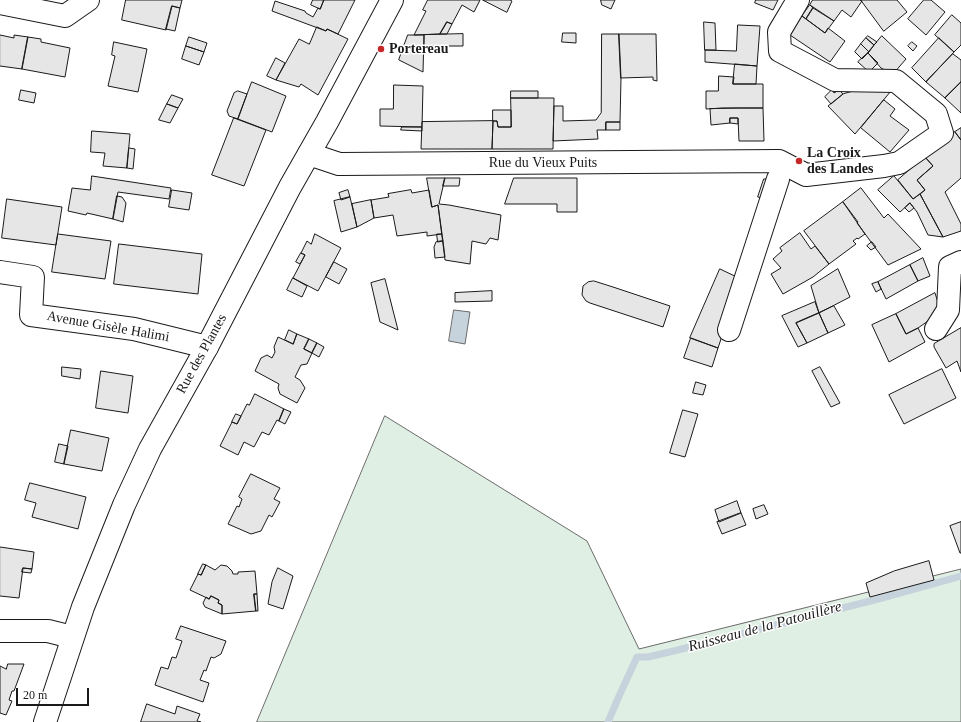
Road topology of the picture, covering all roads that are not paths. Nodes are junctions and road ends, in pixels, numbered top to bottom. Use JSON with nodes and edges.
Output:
{"nodes":[{"id":1,"x":88,"y":0,"type":"edge"},
{"id":2,"x":392,"y":0,"type":"edge"},
{"id":3,"x":798,"y":0,"type":"edge"},
{"id":4,"x":0,"y":4,"type":"edge"},
{"id":5,"x":309,"y":154,"type":"junction"},
{"id":6,"x":778,"y":170,"type":"junction"},
{"id":7,"x":961,"y":262,"type":"edge"},
{"id":8,"x":0,"y":272,"type":"edge"},
{"id":9,"x":936,"y":329,"type":"dead end"},
{"id":10,"x":729,"y":330,"type":"dead end"},
{"id":11,"x":207,"y":347,"type":"junction"},
{"id":12,"x":0,"y":631,"type":"edge"},
{"id":13,"x":72,"y":637,"type":"junction"},
{"id":14,"x":45,"y":722,"type":"edge"}],
"edges":[{"from":1,"to":4,"type":"street"},
{"from":2,"to":5,"type":"street","name":"Rue des Plantes"},
{"from":3,"to":6,"type":"street"},
{"from":5,"to":6,"type":"street","name":"Rue du Vieux Puits"},
{"from":5,"to":11,"type":"street","name":"Rue des Plantes"},
{"from":6,"to":10,"type":"street"},
{"from":7,"to":9,"type":"street"},
{"from":8,"to":11,"type":"street","name":"Avenue Gisèle Halimi"},
{"from":11,"to":13,"type":"street","name":"Rue des Plantes"},
{"from":12,"to":13,"type":"street"},
{"from":13,"to":14,"type":"street","name":"Rue des Plantes"}]}
